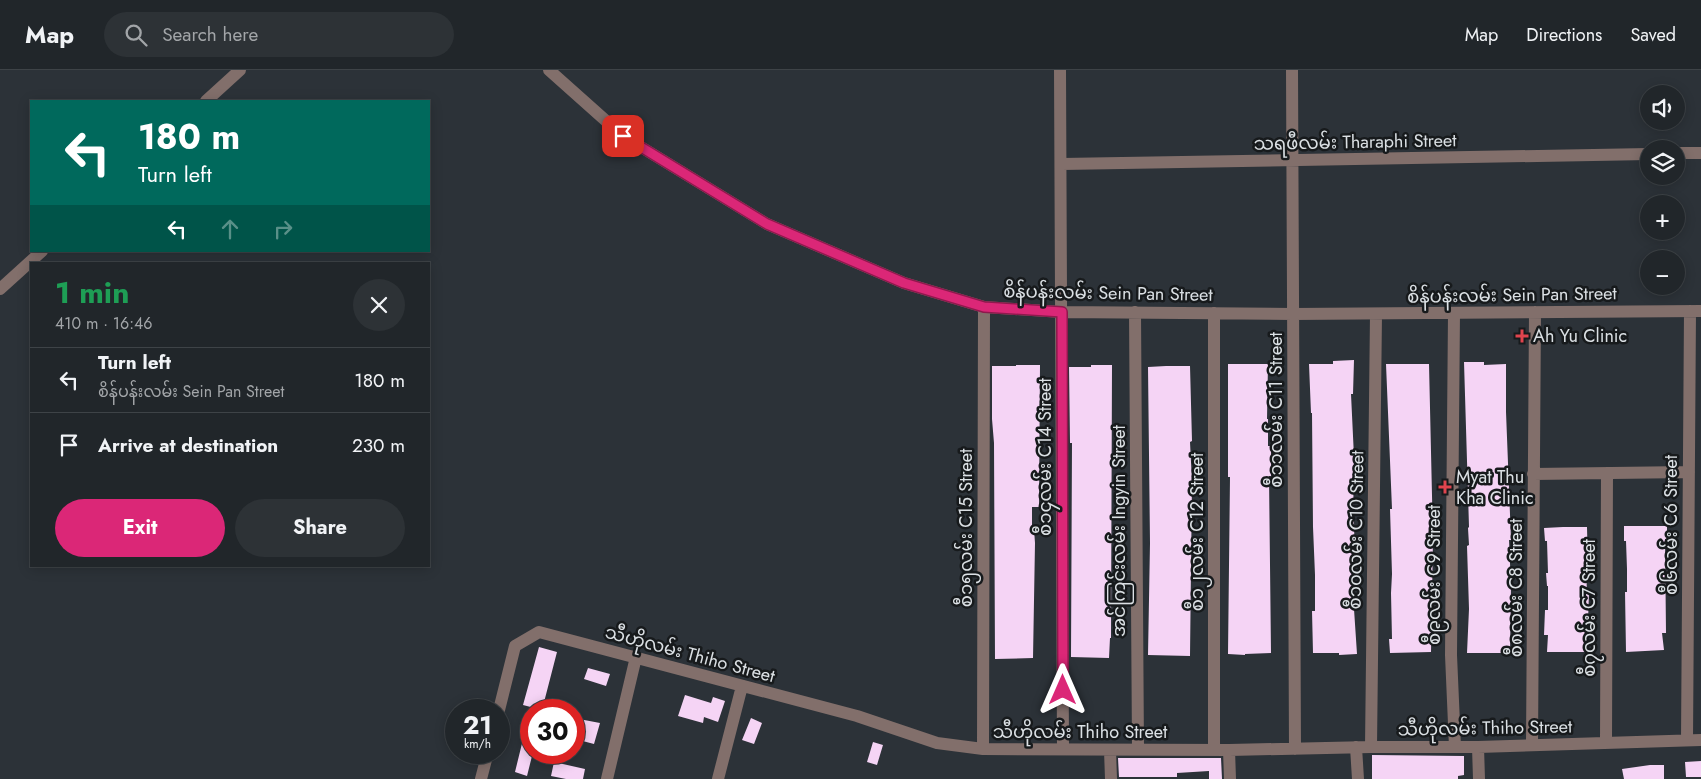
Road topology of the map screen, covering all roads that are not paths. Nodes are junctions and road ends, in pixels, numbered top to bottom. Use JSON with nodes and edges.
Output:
{"nodes":[{"id":1,"x":240,"y":70,"type":"edge"},
{"id":2,"x":549,"y":70,"type":"edge"},
{"id":3,"x":1060,"y":70,"type":"edge"},
{"id":4,"x":1292,"y":70,"type":"edge"},
{"id":5,"x":207,"y":100,"type":"edge"},
{"id":6,"x":1685,"y":153,"type":"edge"},
{"id":7,"x":1701,"y":153,"type":"edge"},
{"id":8,"x":1640,"y":154,"type":"edge"},
{"id":9,"x":1292,"y":160,"type":"junction"},
{"id":10,"x":1062,"y":164,"type":"junction"},
{"id":11,"x":41,"y":252,"type":"edge"},
{"id":12,"x":0,"y":289,"type":"edge"},
{"id":13,"x":984,"y":307,"type":"junction"},
{"id":14,"x":1695,"y":311,"type":"edge"},
{"id":15,"x":1062,"y":312,"type":"junction"},
{"id":16,"x":1136,"y":312,"type":"junction"},
{"id":17,"x":1535,"y":312,"type":"junction"},
{"id":18,"x":1454,"y":313,"type":"junction"},
{"id":19,"x":1214,"y":314,"type":"junction"},
{"id":20,"x":1293,"y":314,"type":"junction"},
{"id":21,"x":1376,"y":314,"type":"junction"},
{"id":22,"x":1689,"y":472,"type":"junction"},
{"id":23,"x":1607,"y":473,"type":"junction"},
{"id":24,"x":1533,"y":474,"type":"junction"},
{"id":25,"x":636,"y":657,"type":"junction"},
{"id":26,"x":742,"y":686,"type":"junction"},
{"id":27,"x":502,"y":699,"type":"edge"},
{"id":28,"x":1687,"y":740,"type":"junction"},
{"id":29,"x":1701,"y":740,"type":"edge"},
{"id":30,"x":1606,"y":743,"type":"junction"},
{"id":31,"x":1532,"y":744,"type":"junction"},
{"id":32,"x":1356,"y":747,"type":"junction"},
{"id":33,"x":1371,"y":747,"type":"junction"},
{"id":34,"x":1455,"y":747,"type":"junction"},
{"id":35,"x":1478,"y":747,"type":"junction"},
{"id":36,"x":983,"y":749,"type":"junction"},
{"id":37,"x":1063,"y":749,"type":"junction"},
{"id":38,"x":1138,"y":749,"type":"junction"},
{"id":39,"x":1295,"y":749,"type":"junction"},
{"id":40,"x":1110,"y":750,"type":"junction"},
{"id":41,"x":1214,"y":750,"type":"junction"},
{"id":42,"x":1230,"y":750,"type":"junction"},
{"id":43,"x":485,"y":764,"type":"edge"},
{"id":44,"x":481,"y":779,"type":"edge"},
{"id":45,"x":607,"y":779,"type":"edge"},
{"id":46,"x":718,"y":779,"type":"edge"},
{"id":47,"x":1111,"y":779,"type":"edge"},
{"id":48,"x":1230,"y":779,"type":"edge"},
{"id":49,"x":1358,"y":779,"type":"edge"},
{"id":50,"x":1479,"y":779,"type":"edge"}],
"edges":[{"from":1,"to":5,"type":"street"},
{"from":2,"to":13,"type":"street","name":"စိန်ပန်းလမ်း Sein Pan Street"},
{"from":3,"to":10,"type":"street","name":"စီ၁၄လမ်း C14 Street"},
{"from":4,"to":9,"type":"street","name":"စီ၁၁လမ်း C11 Street"},
{"from":6,"to":7,"type":"street"},
{"from":8,"to":9,"type":"street","name":"သရဖီလမ်း Tharaphi Street"},
{"from":9,"to":10,"type":"street","name":"သရဖီလမ်း Tharaphi Street"},
{"from":9,"to":20,"type":"street","name":"စီ၁၁လမ်း C11 Street"},
{"from":10,"to":15,"type":"street","name":"စီ၁၄လမ်း C14 Street"},
{"from":11,"to":12,"type":"street"},
{"from":13,"to":15,"type":"street","name":"စိန်ပန်းလမ်း Sein Pan Street"},
{"from":13,"to":36,"type":"street","name":"စီ၁၅လမ်း C15 Street"},
{"from":14,"to":17,"type":"street","name":"စိန်ပန်းလမ်း Sein Pan Street"},
{"from":14,"to":22,"type":"street","name":"စီ၆လမ်း C6 Street"},
{"from":15,"to":16,"type":"street","name":"စိန်ပန်းလမ်း Sein Pan Street"},
{"from":15,"to":37,"type":"street","name":"စီ၁၄လမ်း C14 Street"},
{"from":16,"to":19,"type":"street","name":"စိန်ပန်းလမ်း Sein Pan Street"},
{"from":16,"to":38,"type":"street","name":"အင်ကြင်းလမ်း Ingyin Street"},
{"from":17,"to":18,"type":"street","name":"စိန်ပန်းလမ်း Sein Pan Street"},
{"from":17,"to":24,"type":"street","name":"စီ၈လမ်း C8 Street"},
{"from":18,"to":21,"type":"street","name":"စိန်ပန်းလမ်း Sein Pan Street"},
{"from":18,"to":34,"type":"street","name":"စီ၉လမ်း C9 Street"},
{"from":19,"to":20,"type":"street","name":"စိန်ပန်းလမ်း Sein Pan Street"},
{"from":19,"to":41,"type":"street","name":"စီ၁၂လမ်း C12 Street"},
{"from":20,"to":21,"type":"street","name":"စိန်ပန်းလမ်း Sein Pan Street"},
{"from":20,"to":39,"type":"street","name":"စီ၁၁လမ်း C11 Street"},
{"from":21,"to":33,"type":"street","name":"စီ၁၀လမ်း C10 Street"},
{"from":22,"to":23,"type":"street"},
{"from":22,"to":28,"type":"street","name":"စီ၆လမ်း C6 Street"},
{"from":23,"to":24,"type":"street"},
{"from":23,"to":30,"type":"street","name":"စီ၇လမ်း C7 Street"},
{"from":24,"to":31,"type":"street","name":"စီ၈လမ်း C8 Street"},
{"from":25,"to":26,"type":"street","name":"သီဟိုလမ်း Thiho Street"},
{"from":25,"to":27,"type":"street","name":"သီဟိုလမ်း Thiho Street"},
{"from":25,"to":45,"type":"street"},
{"from":26,"to":36,"type":"street","name":"သီဟိုလမ်း Thiho Street"},
{"from":26,"to":46,"type":"street"},
{"from":28,"to":29,"type":"street","name":"သီဟိုလမ်း Thiho Street"},
{"from":28,"to":30,"type":"street","name":"သီဟိုလမ်း Thiho Street"},
{"from":30,"to":31,"type":"street","name":"သီဟိုလမ်း Thiho Street"},
{"from":31,"to":35,"type":"street","name":"သီဟိုလမ်း Thiho Street"},
{"from":32,"to":33,"type":"street","name":"သီဟိုလမ်း Thiho Street"},
{"from":32,"to":39,"type":"street","name":"သီဟိုလမ်း Thiho Street"},
{"from":32,"to":49,"type":"street"},
{"from":33,"to":34,"type":"street","name":"သီဟိုလမ်း Thiho Street"},
{"from":34,"to":35,"type":"street","name":"သီဟိုလမ်း Thiho Street"},
{"from":35,"to":50,"type":"street"},
{"from":36,"to":37,"type":"street","name":"သီဟိုလမ်း Thiho Street"},
{"from":37,"to":40,"type":"street","name":"သီဟိုလမ်း Thiho Street"},
{"from":38,"to":40,"type":"street","name":"သီဟိုလမ်း Thiho Street"},
{"from":38,"to":41,"type":"street","name":"သီဟိုလမ်း Thiho Street"},
{"from":39,"to":42,"type":"street","name":"သီဟိုလမ်း Thiho Street"},
{"from":40,"to":47,"type":"street"},
{"from":41,"to":42,"type":"street","name":"သီဟိုလမ်း Thiho Street"},
{"from":42,"to":48,"type":"street"},
{"from":43,"to":44,"type":"street"}]}
